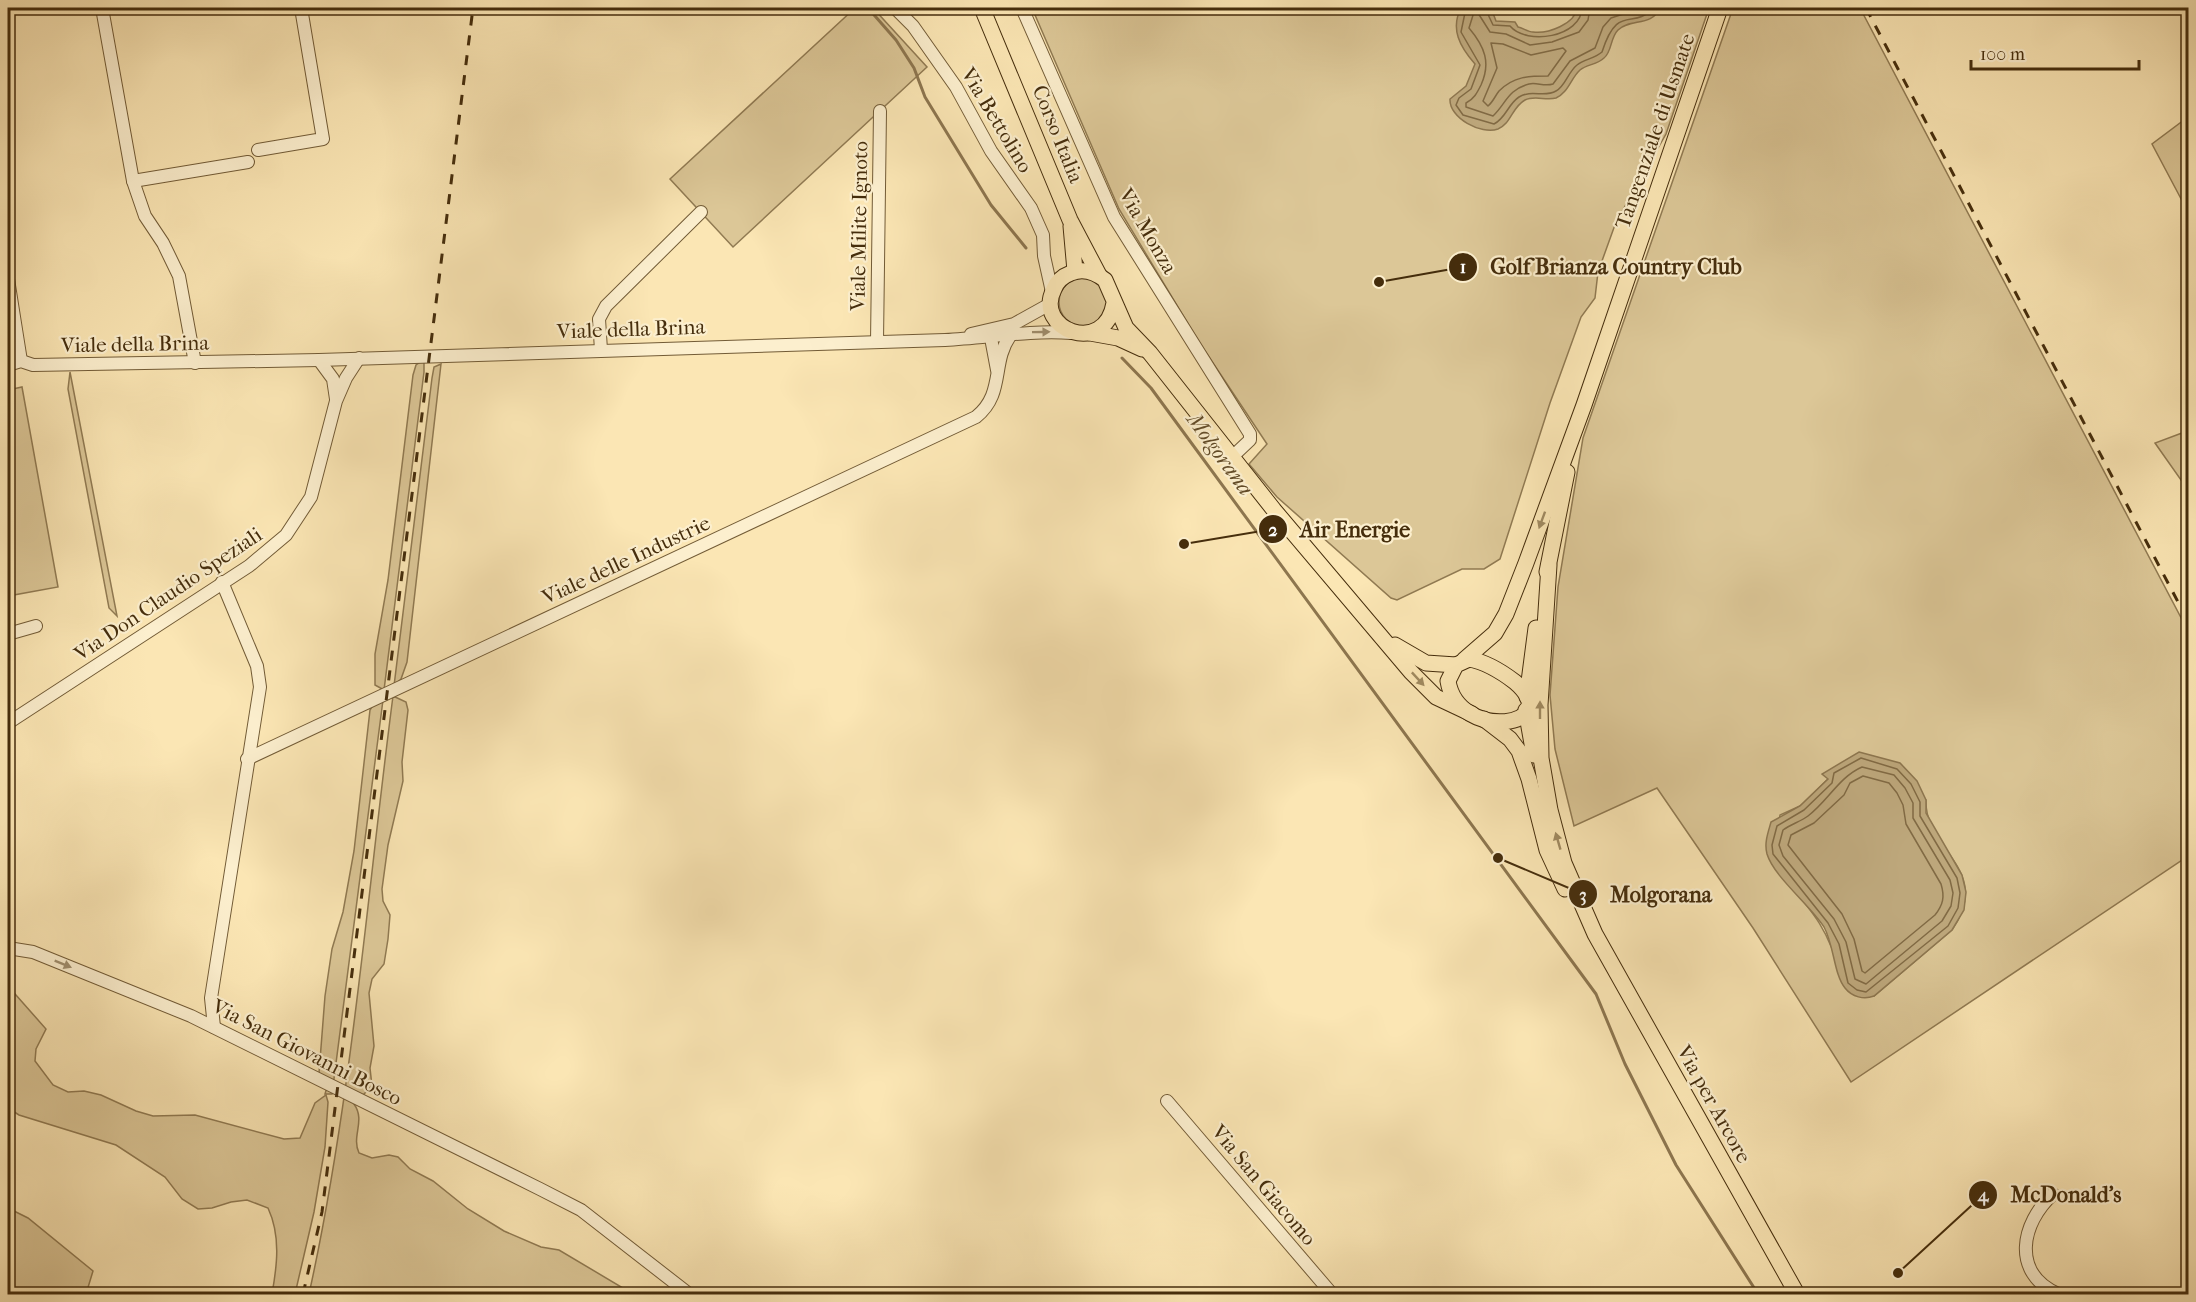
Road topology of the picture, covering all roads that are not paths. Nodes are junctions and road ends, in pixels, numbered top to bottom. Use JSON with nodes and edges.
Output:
{"nodes":[{"id":1,"x":102,"y":8,"type":"edge"},
{"id":2,"x":301,"y":8,"type":"edge"},
{"id":3,"x":895,"y":8,"type":"edge"},
{"id":4,"x":982,"y":8,"type":"edge"},
{"id":5,"x":1022,"y":8,"type":"edge"},
{"id":6,"x":1720,"y":8,"type":"edge"},
{"id":7,"x":880,"y":111,"type":"dead end"},
{"id":8,"x":258,"y":150,"type":"dead end"},
{"id":9,"x":248,"y":162,"type":"dead end"},
{"id":10,"x":133,"y":181,"type":"junction"},
{"id":11,"x":701,"y":212,"type":"dead end"},
{"id":12,"x":1071,"y":220,"type":"junction"},
{"id":13,"x":1045,"y":263,"type":"junction"},
{"id":14,"x":1071,"y":273,"type":"junction"},
{"id":15,"x":1099,"y":275,"type":"junction"},
{"id":16,"x":8,"y":279,"type":"edge"},
{"id":17,"x":1051,"y":298,"type":"junction"},
{"id":18,"x":1114,"y":303,"type":"junction"},
{"id":19,"x":1012,"y":330,"type":"junction"},
{"id":20,"x":1072,"y":333,"type":"junction"},
{"id":21,"x":1090,"y":333,"type":"junction"},
{"id":22,"x":991,"y":338,"type":"junction"},
{"id":23,"x":945,"y":340,"type":"junction"},
{"id":24,"x":877,"y":342,"type":"junction"},
{"id":25,"x":602,"y":350,"type":"junction"},
{"id":26,"x":1150,"y":353,"type":"junction"},
{"id":27,"x":359,"y":358,"type":"junction"},
{"id":28,"x":319,"y":360,"type":"junction"},
{"id":29,"x":21,"y":362,"type":"junction"},
{"id":30,"x":195,"y":363,"type":"junction"},
{"id":31,"x":8,"y":365,"type":"edge"},
{"id":32,"x":998,"y":374,"type":"junction"},
{"id":33,"x":336,"y":401,"type":"junction"},
{"id":34,"x":1584,"y":405,"type":"junction"},
{"id":35,"x":1232,"y":458,"type":"junction"},
{"id":36,"x":1549,"y":565,"type":"junction"},
{"id":37,"x":222,"y":582,"type":"junction"},
{"id":38,"x":36,"y":626,"type":"dead end"},
{"id":39,"x":8,"y":634,"type":"edge"},
{"id":40,"x":1380,"y":635,"type":"junction"},
{"id":41,"x":1460,"y":662,"type":"junction"},
{"id":42,"x":1527,"y":704,"type":"junction"},
{"id":43,"x":1478,"y":717,"type":"junction"},
{"id":44,"x":8,"y":723,"type":"edge"},
{"id":45,"x":247,"y":759,"type":"junction"},
{"id":46,"x":1550,"y":810,"type":"junction"},
{"id":47,"x":1595,"y":934,"type":"junction"},
{"id":48,"x":8,"y":948,"type":"edge"},
{"id":49,"x":212,"y":998,"type":"junction"},
{"id":50,"x":191,"y":1016,"type":"junction"},
{"id":51,"x":214,"y":1027,"type":"junction"},
{"id":52,"x":1167,"y":1101,"type":"dead end"},
{"id":53,"x":2053,"y":1194,"type":"dead end"},
{"id":54,"x":689,"y":1294,"type":"edge"},
{"id":55,"x":1332,"y":1294,"type":"edge"},
{"id":56,"x":1797,"y":1294,"type":"edge"},
{"id":57,"x":2058,"y":1294,"type":"edge"}],
"edges":[{"from":1,"to":10,"type":"street"},
{"from":2,"to":8,"type":"street"},
{"from":3,"to":13,"type":"street","name":"Via Bettolino"},
{"from":4,"to":12,"type":"main road","name":"Corso Italia"},
{"from":5,"to":35,"type":"street","name":"Via Monza"},
{"from":6,"to":34,"type":"main road","name":"Tangenziale di Usmate"},
{"from":7,"to":24,"type":"street","name":"Viale Milite Ignoto"},
{"from":9,"to":10,"type":"street"},
{"from":10,"to":30,"type":"street"},
{"from":11,"to":25,"type":"street"},
{"from":12,"to":14,"type":"main road"},
{"from":12,"to":15,"type":"main road","name":"Corso Italia"},
{"from":13,"to":14,"type":"street"},
{"from":13,"to":17,"type":"street","name":"Via Bettolino"},
{"from":14,"to":15,"type":"main road"},
{"from":14,"to":17,"type":"main road"},
{"from":15,"to":18,"type":"main road"},
{"from":16,"to":29,"type":"street"},
{"from":17,"to":19,"type":"street","name":"Viale della Brina"},
{"from":17,"to":20,"type":"main road"},
{"from":18,"to":21,"type":"main road"},
{"from":18,"to":26,"type":"main road"},
{"from":19,"to":20,"type":"street","name":"Viale della Brina","one_way":true},
{"from":19,"to":22,"type":"street","name":"Viale della Brina"},
{"from":19,"to":23,"type":"street","name":"Viale della Brina"},
{"from":19,"to":32,"type":"street","name":"Viale delle Industrie"},
{"from":20,"to":21,"type":"main road"},
{"from":21,"to":26,"type":"main road"},
{"from":22,"to":23,"type":"street","name":"Viale della Brina"},
{"from":22,"to":32,"type":"street","name":"Viale delle Industrie"},
{"from":23,"to":24,"type":"street","name":"Viale della Brina"},
{"from":24,"to":25,"type":"street","name":"Viale della Brina"},
{"from":25,"to":27,"type":"street","name":"Viale della Brina"},
{"from":26,"to":35,"type":"main road"},
{"from":27,"to":28,"type":"street","name":"Viale della Brina"},
{"from":27,"to":33,"type":"street","name":"Via Don Claudio Speziali"},
{"from":28,"to":30,"type":"street","name":"Viale della Brina"},
{"from":28,"to":33,"type":"street","name":"Via Don Claudio Speziali"},
{"from":29,"to":30,"type":"street","name":"Viale della Brina"},
{"from":29,"to":31,"type":"street","name":"Viale della Brina"},
{"from":32,"to":45,"type":"street","name":"Viale delle Industrie"},
{"from":33,"to":37,"type":"street","name":"Via Don Claudio Speziali"},
{"from":34,"to":36,"type":"main road"},
{"from":34,"to":41,"type":"main road","one_way":true},
{"from":35,"to":40,"type":"main road"},
{"from":36,"to":42,"type":"main road"},
{"from":46,"to":36,"type":"main road","one_way":true},
{"from":37,"to":44,"type":"street","name":"Via Don Claudio Speziali"},
{"from":37,"to":45,"type":"street"},
{"from":38,"to":39,"type":"street"},
{"from":40,"to":41,"type":"main road"},
{"from":40,"to":43,"type":"main road","one_way":true},
{"from":41,"to":42,"type":"main road"},
{"from":41,"to":43,"type":"main road"},
{"from":42,"to":43,"type":"main road"},
{"from":42,"to":46,"type":"main road"},
{"from":43,"to":47,"type":"main road"},
{"from":45,"to":49,"type":"street"},
{"from":47,"to":46,"type":"main road","one_way":true},
{"from":47,"to":56,"type":"main road","name":"Via per Arcore"},
{"from":48,"to":50,"type":"street","name":"Via San Giovanni Bosco","one_way":true},
{"from":49,"to":50,"type":"street"},
{"from":49,"to":51,"type":"street"},
{"from":50,"to":51,"type":"street","name":"Via San Giovanni Bosco"},
{"from":51,"to":54,"type":"street","name":"Via San Giovanni Bosco"},
{"from":52,"to":55,"type":"street","name":"Via San Giacomo"},
{"from":53,"to":57,"type":"street"}]}
